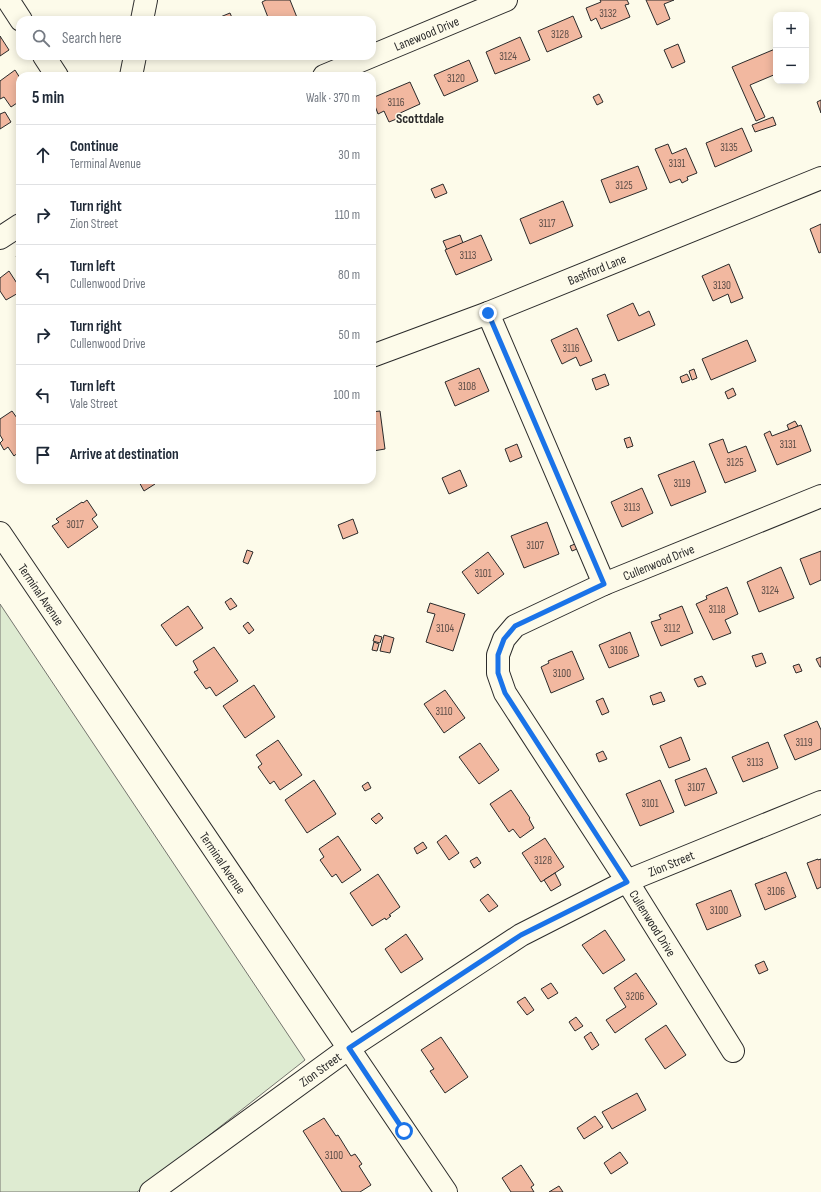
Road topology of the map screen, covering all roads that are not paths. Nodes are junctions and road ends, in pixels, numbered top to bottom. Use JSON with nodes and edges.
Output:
{"nodes":[{"id":1,"x":8,"y":0,"type":"edge"},
{"id":2,"x":146,"y":0,"type":"edge"},
{"id":3,"x":506,"y":0,"type":"edge"},
{"id":4,"x":18,"y":16,"type":"edge"},
{"id":5,"x":143,"y":16,"type":"edge"},
{"id":6,"x":376,"y":54,"type":"edge"},
{"id":7,"x":47,"y":60,"type":"edge"},
{"id":8,"x":134,"y":60,"type":"edge"},
{"id":9,"x":362,"y":60,"type":"edge"},
{"id":10,"x":54,"y":72,"type":"edge"},
{"id":11,"x":132,"y":72,"type":"edge"},
{"id":12,"x":334,"y":72,"type":"edge"},
{"id":13,"x":821,"y":178,"type":"edge"},
{"id":14,"x":16,"y":228,"type":"edge"},
{"id":15,"x":0,"y":238,"type":"edge"},
{"id":16,"x":488,"y":313,"type":"junction"},
{"id":17,"x":376,"y":355,"type":"edge"},
{"id":18,"x":821,"y":496,"type":"edge"},
{"id":19,"x":0,"y":533,"type":"edge"},
{"id":20,"x":604,"y":584,"type":"junction"},
{"id":21,"x":821,"y":802,"type":"edge"},
{"id":22,"x":627,"y":882,"type":"junction"},
{"id":23,"x":349,"y":1048,"type":"junction"},
{"id":24,"x":733,"y":1051,"type":"dead end"},
{"id":25,"x":151,"y":1192,"type":"edge"},
{"id":26,"x":446,"y":1192,"type":"edge"}],
"edges":[{"from":1,"to":4,"type":"street"},
{"from":2,"to":5,"type":"street"},
{"from":3,"to":6,"type":"street","name":"Lanewood Drive"},
{"from":7,"to":10,"type":"street"},
{"from":8,"to":11,"type":"street"},
{"from":9,"to":12,"type":"street","name":"Lanewood Drive"},
{"from":13,"to":16,"type":"street","name":"Bashford Lane"},
{"from":14,"to":15,"type":"street"},
{"from":16,"to":17,"type":"street","name":"Bashford Lane"},
{"from":16,"to":20,"type":"street"},
{"from":18,"to":20,"type":"street","name":"Cullenwood Drive"},
{"from":19,"to":23,"type":"street","name":"Terminal Avenue"},
{"from":20,"to":22,"type":"street","name":"Cullenwood Drive"},
{"from":21,"to":22,"type":"street","name":"Zion Street"},
{"from":22,"to":23,"type":"street","name":"Zion Street"},
{"from":22,"to":24,"type":"street","name":"Cullenwood Drive"},
{"from":23,"to":25,"type":"street","name":"Zion Street"},
{"from":23,"to":26,"type":"street","name":"Terminal Avenue"}]}
